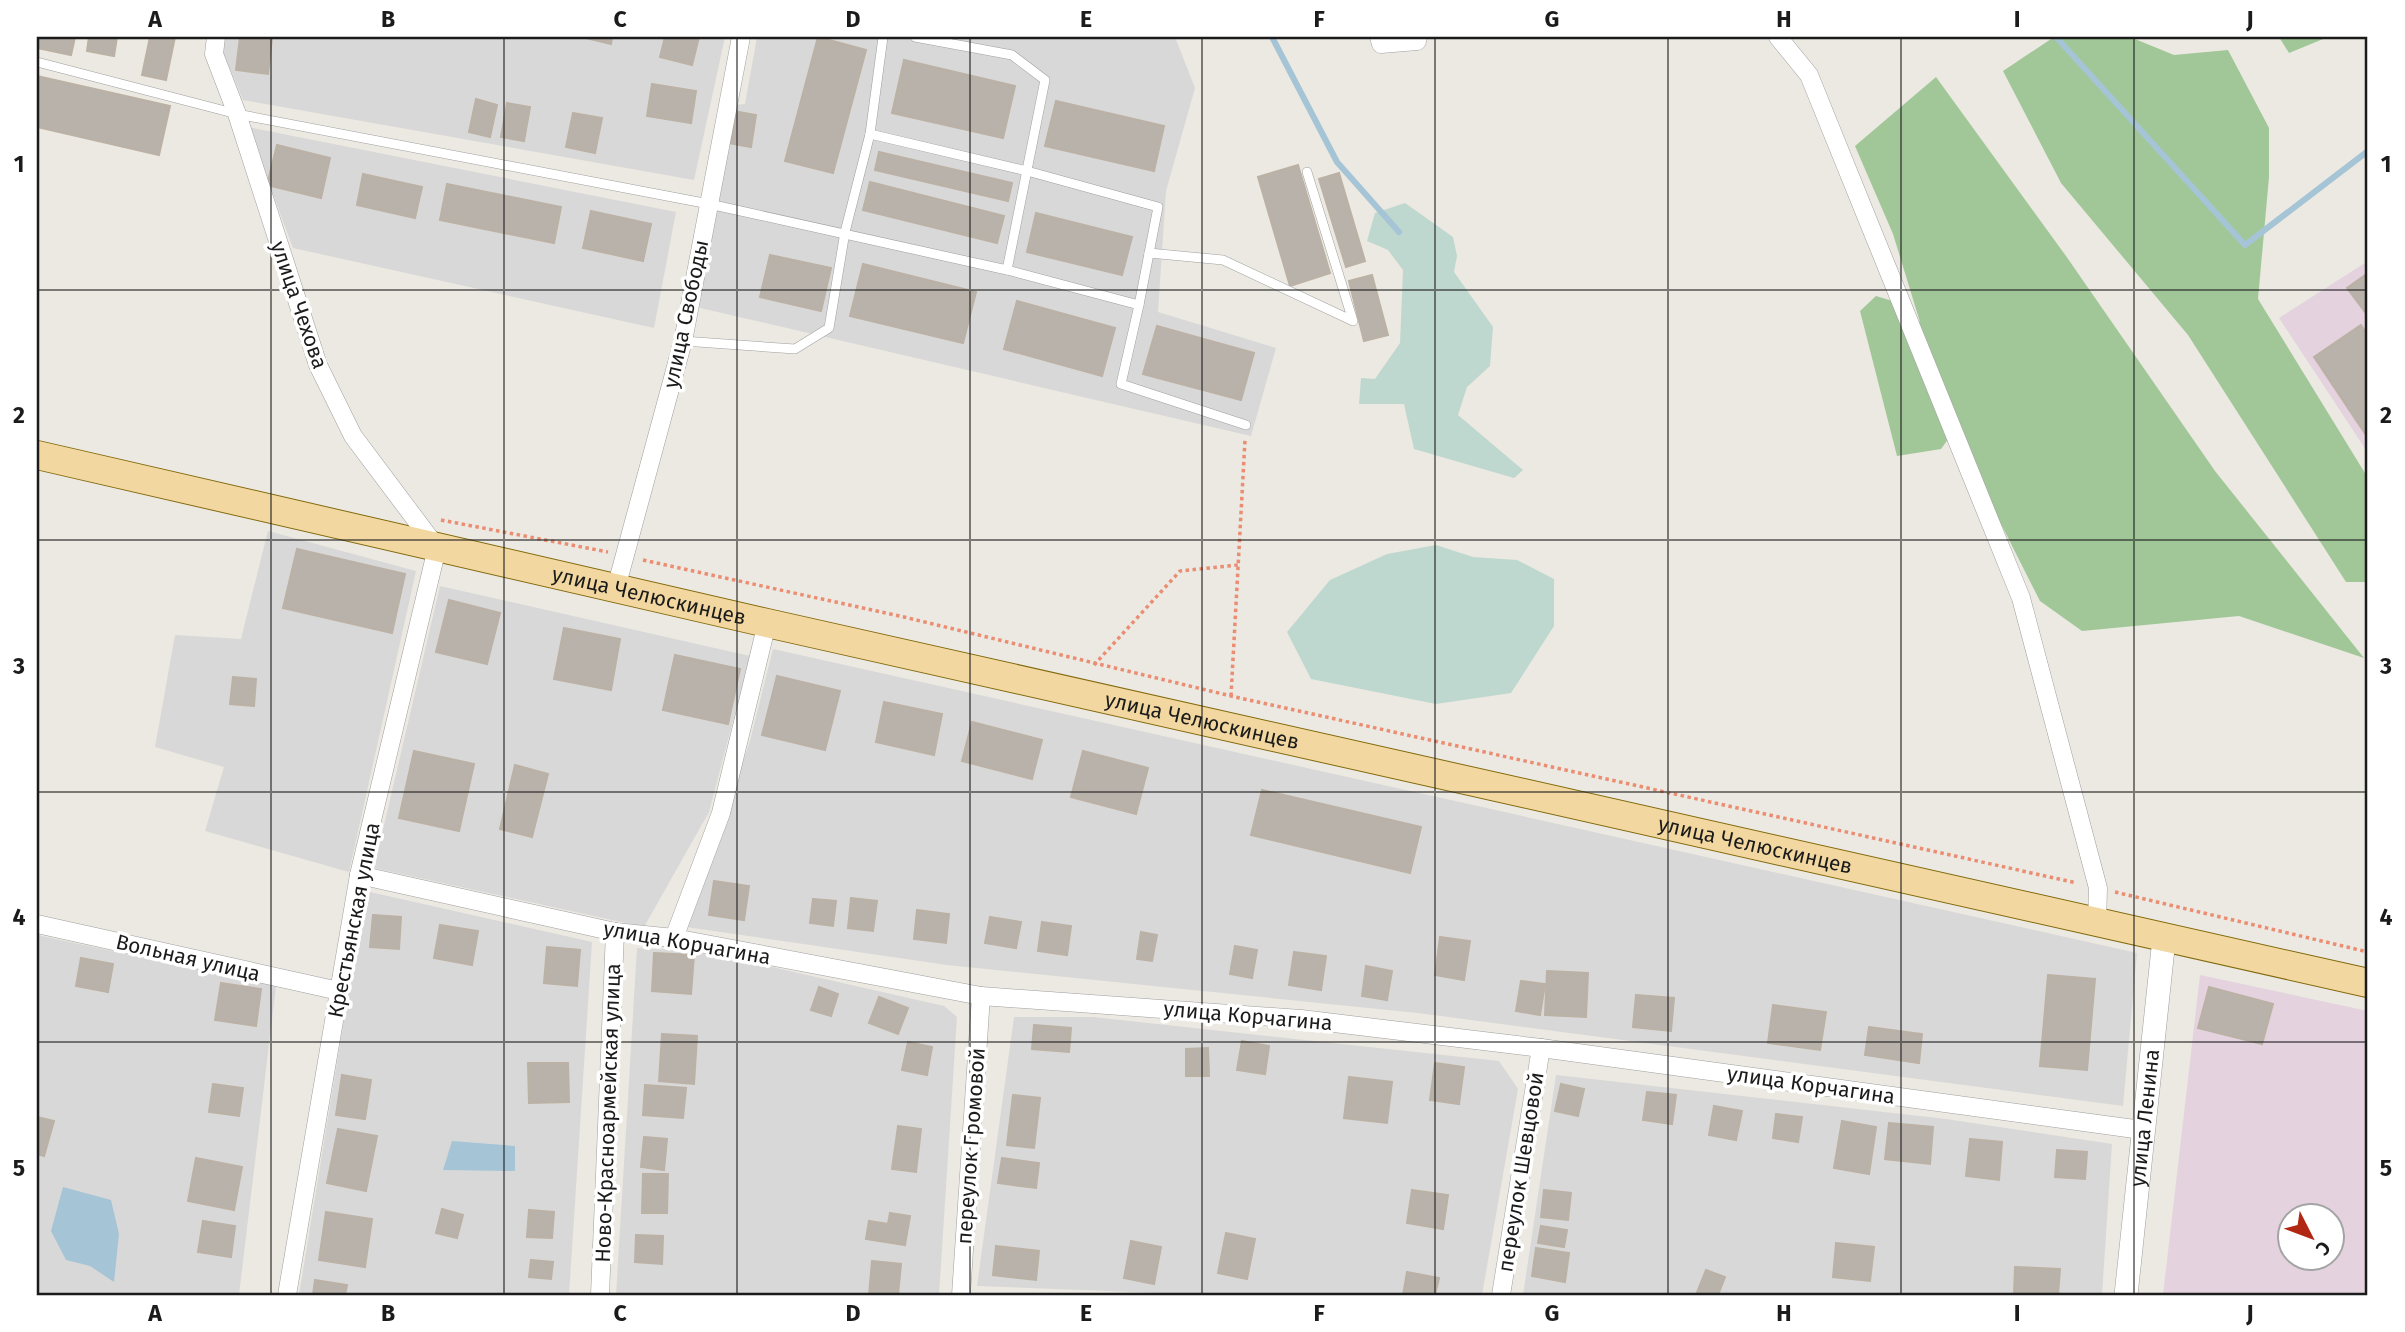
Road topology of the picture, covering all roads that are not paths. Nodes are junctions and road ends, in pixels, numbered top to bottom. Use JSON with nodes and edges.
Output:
{"nodes":[{"id":1,"x":216,"y":37,"type":"edge"},
{"id":2,"x":741,"y":37,"type":"edge"},
{"id":3,"x":883,"y":37,"type":"edge"},
{"id":4,"x":915,"y":37,"type":"edge"},
{"id":5,"x":1379,"y":37,"type":"edge"},
{"id":6,"x":1418,"y":37,"type":"edge"},
{"id":7,"x":1778,"y":37,"type":"edge"},
{"id":8,"x":37,"y":62,"type":"edge"},
{"id":9,"x":237,"y":114,"type":"junction"},
{"id":10,"x":870,"y":134,"type":"junction"},
{"id":11,"x":1027,"y":171,"type":"junction"},
{"id":12,"x":1307,"y":172,"type":"dead end"},
{"id":13,"x":709,"y":204,"type":"junction"},
{"id":14,"x":845,"y":232,"type":"junction"},
{"id":15,"x":1149,"y":253,"type":"junction"},
{"id":16,"x":1007,"y":270,"type":"junction"},
{"id":17,"x":1139,"y":305,"type":"junction"},
{"id":18,"x":683,"y":341,"type":"junction"},
{"id":19,"x":1246,"y":425,"type":"road end"},
{"id":20,"x":37,"y":455,"type":"edge"},
{"id":21,"x":437,"y":548,"type":"junction"},
{"id":22,"x":616,"y":587,"type":"junction"},
{"id":23,"x":767,"y":623,"type":"junction"},
{"id":24,"x":359,"y":875,"type":"junction"},
{"id":25,"x":37,"y":924,"type":"edge"},
{"id":26,"x":2097,"y":925,"type":"junction"},
{"id":27,"x":615,"y":932,"type":"junction"},
{"id":28,"x":674,"y":938,"type":"junction"},
{"id":29,"x":2164,"y":939,"type":"junction"},
{"id":30,"x":2368,"y":983,"type":"edge"},
{"id":31,"x":339,"y":992,"type":"junction"},
{"id":32,"x":981,"y":996,"type":"junction"},
{"id":33,"x":1541,"y":1048,"type":"junction"},
{"id":34,"x":2142,"y":1130,"type":"junction"},
{"id":35,"x":287,"y":1295,"type":"edge"},
{"id":36,"x":600,"y":1295,"type":"edge"},
{"id":37,"x":965,"y":1295,"type":"edge"},
{"id":38,"x":1502,"y":1295,"type":"edge"},
{"id":39,"x":2126,"y":1295,"type":"edge"}],
"edges":[{"from":1,"to":9,"type":"street","name":"улица Чехова"},
{"from":2,"to":13,"type":"street","name":"улица Свободы"},
{"from":3,"to":10,"type":"lane"},
{"from":4,"to":11,"type":"lane"},
{"from":5,"to":6,"type":"street"},
{"from":7,"to":26,"type":"street"},
{"from":8,"to":9,"type":"lane"},
{"from":9,"to":13,"type":"lane"},
{"from":9,"to":21,"type":"street","name":"улица Чехова"},
{"from":10,"to":11,"type":"lane"},
{"from":10,"to":14,"type":"lane"},
{"from":11,"to":15,"type":"lane"},
{"from":11,"to":16,"type":"lane"},
{"from":12,"to":15,"type":"lane"},
{"from":13,"to":14,"type":"lane"},
{"from":13,"to":18,"type":"street","name":"улица Свободы"},
{"from":14,"to":16,"type":"lane"},
{"from":14,"to":18,"type":"lane"},
{"from":15,"to":17,"type":"lane"},
{"from":16,"to":17,"type":"lane"},
{"from":17,"to":19,"type":"lane"},
{"from":18,"to":22,"type":"street","name":"улица Свободы"},
{"from":20,"to":21,"type":"main road","name":"улица Челюскинцев"},
{"from":21,"to":22,"type":"main road","name":"улица Челюскинцев"},
{"from":21,"to":24,"type":"street","name":"Крестьянская улица"},
{"from":22,"to":23,"type":"main road","name":"улица Челюскинцев"},
{"from":23,"to":26,"type":"main road","name":"улица Челюскинцев"},
{"from":23,"to":28,"type":"street"},
{"from":24,"to":27,"type":"street","name":"улица Корчагина"},
{"from":24,"to":31,"type":"street","name":"Крестьянская улица"},
{"from":25,"to":31,"type":"street","name":"Вольная улица"},
{"from":26,"to":29,"type":"main road","name":"улица Челюскинцев"},
{"from":27,"to":28,"type":"street","name":"улица Корчагина"},
{"from":27,"to":36,"type":"street","name":"Ново-Красноармейская улица"},
{"from":28,"to":32,"type":"street","name":"улица Корчагина"},
{"from":29,"to":30,"type":"main road","name":"улица Челюскинцев"},
{"from":29,"to":34,"type":"street","name":"улица Ленина"},
{"from":31,"to":35,"type":"street","name":"Крестьянская улица"},
{"from":32,"to":33,"type":"street","name":"улица Корчагина"},
{"from":32,"to":37,"type":"street","name":"переулок Громовой"},
{"from":33,"to":34,"type":"street","name":"улица Корчагина"},
{"from":33,"to":38,"type":"street","name":"переулок Шевцовой"},
{"from":34,"to":39,"type":"street","name":"улица Ленина"}]}
